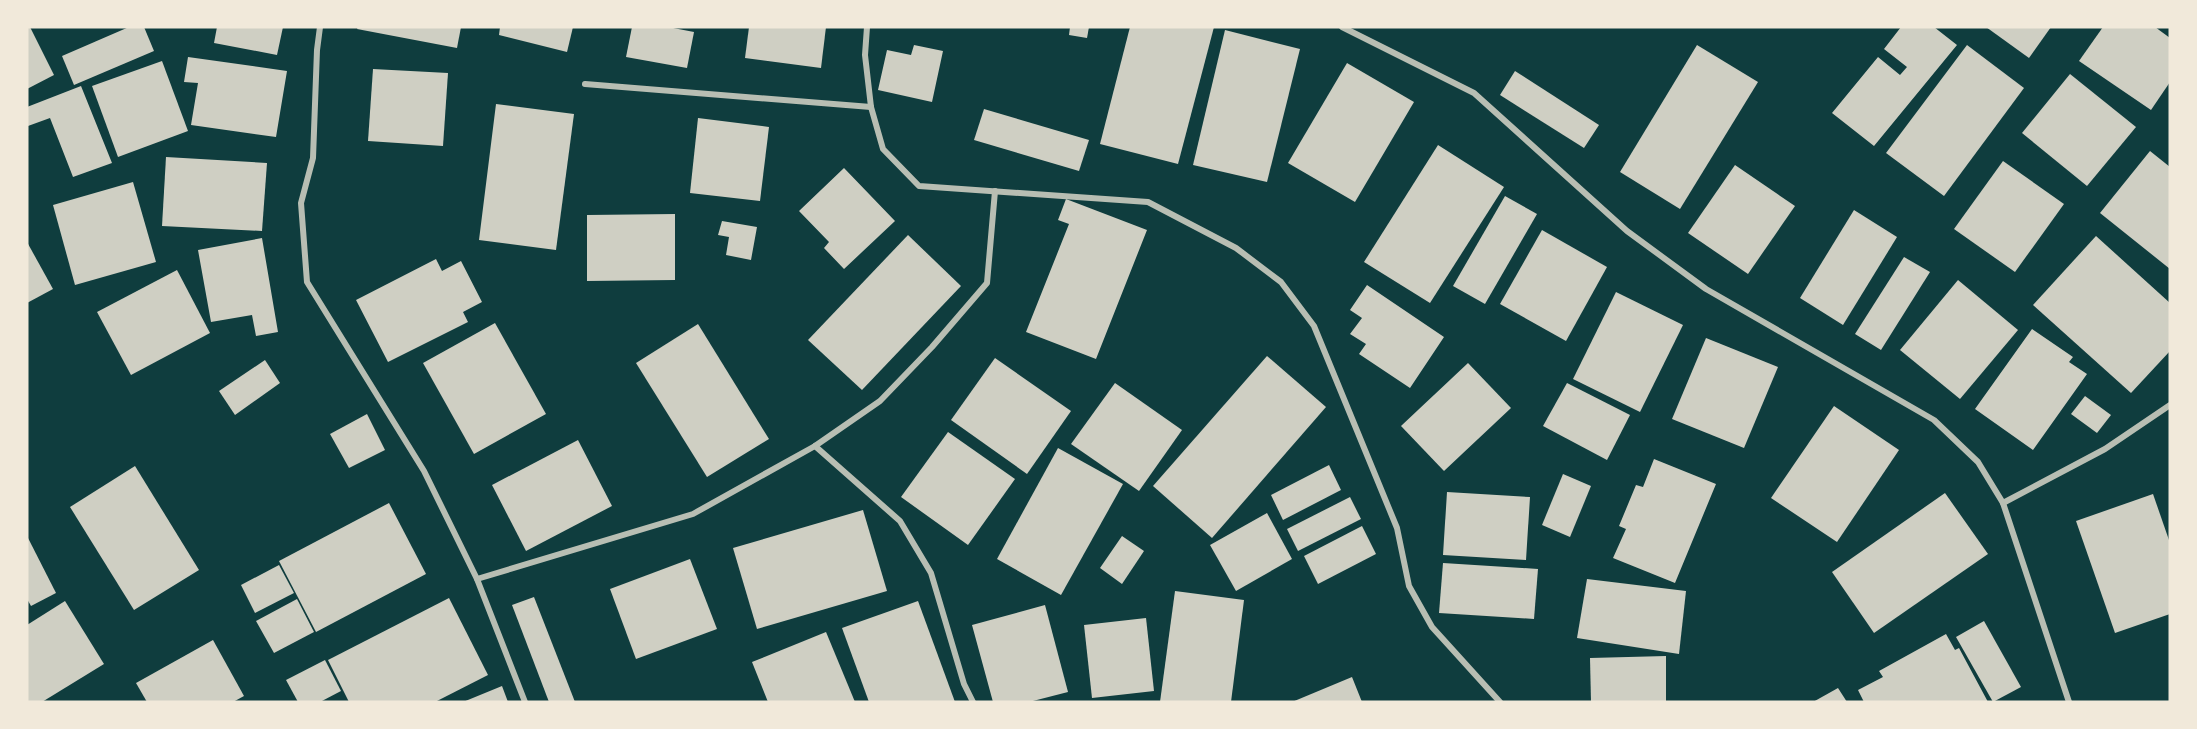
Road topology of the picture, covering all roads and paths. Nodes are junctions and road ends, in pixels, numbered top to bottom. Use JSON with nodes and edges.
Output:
{"nodes":[{"id":1,"x":320,"y":27,"type":"edge"},
{"id":2,"x":867,"y":27,"type":"edge"},
{"id":3,"x":1342,"y":27,"type":"edge"},
{"id":4,"x":585,"y":84,"type":"dead end"},
{"id":5,"x":871,"y":107,"type":"junction"},
{"id":6,"x":995,"y":191,"type":"junction"},
{"id":7,"x":2170,"y":405,"type":"edge"},
{"id":8,"x":815,"y":446,"type":"junction"},
{"id":9,"x":2003,"y":503,"type":"junction"},
{"id":10,"x":477,"y":579,"type":"junction"},
{"id":11,"x":525,"y":702,"type":"edge"},
{"id":12,"x":973,"y":702,"type":"edge"},
{"id":13,"x":1500,"y":702,"type":"edge"},
{"id":14,"x":2069,"y":702,"type":"edge"}],
"edges":[{"from":1,"to":10,"type":"street"},
{"from":2,"to":5,"type":"street"},
{"from":3,"to":9,"type":"street"},
{"from":4,"to":5,"type":"street"},
{"from":5,"to":6,"type":"street"},
{"from":6,"to":8,"type":"street"},
{"from":6,"to":13,"type":"street"},
{"from":7,"to":9,"type":"street"},
{"from":8,"to":10,"type":"street"},
{"from":8,"to":12,"type":"street"},
{"from":9,"to":14,"type":"street"},
{"from":10,"to":11,"type":"street"}]}
